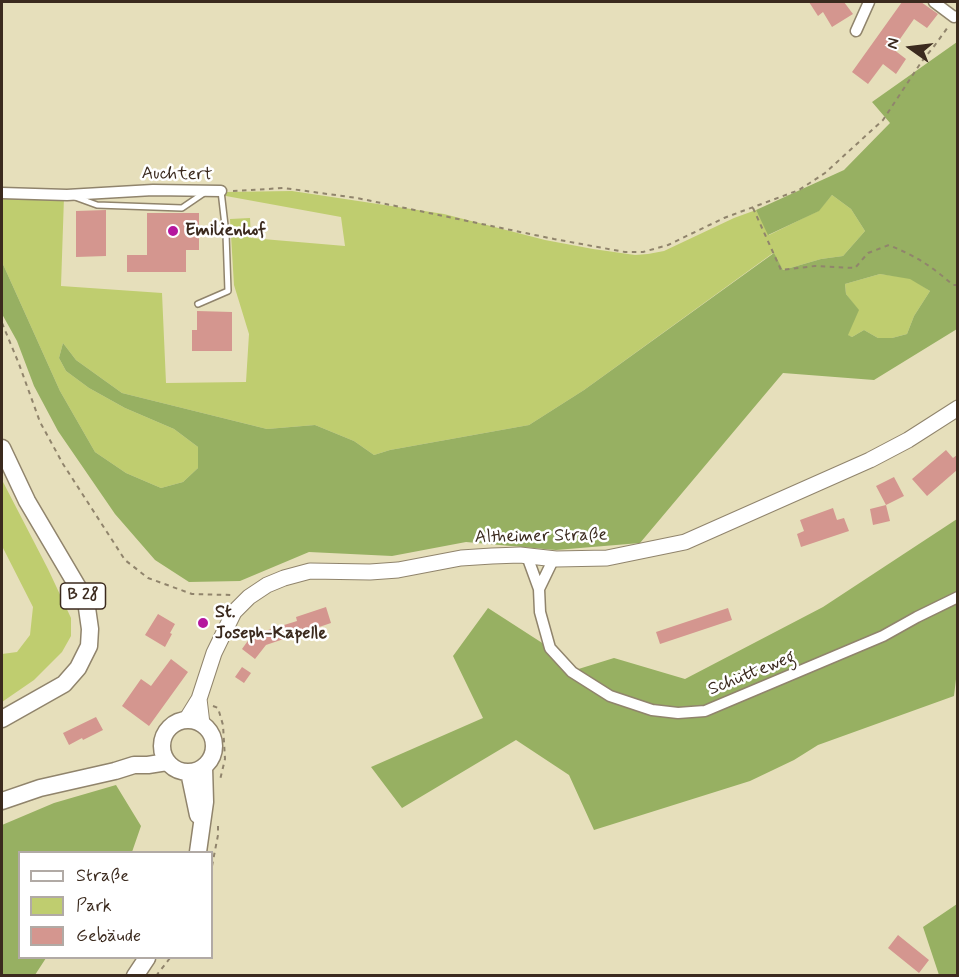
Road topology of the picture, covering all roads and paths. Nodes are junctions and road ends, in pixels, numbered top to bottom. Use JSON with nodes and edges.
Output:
{"nodes":[{"id":1,"x":869,"y":2,"type":"edge"},
{"id":2,"x":934,"y":2,"type":"edge"},
{"id":3,"x":956,"y":17,"type":"edge"},
{"id":4,"x":856,"y":31,"type":"dead end"},
{"id":5,"x":220,"y":191,"type":"junction"},
{"id":6,"x":207,"y":192,"type":"junction"},
{"id":7,"x":2,"y":193,"type":"edge"},
{"id":8,"x":67,"y":195,"type":"junction"},
{"id":9,"x":753,"y":208,"type":"junction"},
{"id":10,"x":957,"y":285,"type":"edge"},
{"id":11,"x":198,"y":304,"type":"dead end"},
{"id":12,"x":2,"y":323,"type":"edge"},
{"id":13,"x":957,"y":408,"type":"edge"},
{"id":14,"x":2,"y":448,"type":"edge"},
{"id":15,"x":527,"y":556,"type":"junction"},
{"id":16,"x":554,"y":558,"type":"junction"},
{"id":17,"x":540,"y":590,"type":"junction"},
{"id":18,"x":249,"y":597,"type":"junction"},
{"id":19,"x":957,"y":597,"type":"edge"},
{"id":20,"x":2,"y":719,"type":"edge"},
{"id":21,"x":194,"y":722,"type":"junction"},
{"id":22,"x":162,"y":744,"type":"junction"},
{"id":23,"x":167,"y":762,"type":"junction"},
{"id":24,"x":134,"y":765,"type":"junction"},
{"id":25,"x":196,"y":770,"type":"junction"},
{"id":26,"x":2,"y":801,"type":"edge"},
{"id":27,"x":198,"y":851,"type":"edge"},
{"id":28,"x":146,"y":959,"type":"edge"},
{"id":29,"x":168,"y":959,"type":"edge"},
{"id":30,"x":135,"y":975,"type":"edge"},
{"id":31,"x":156,"y":975,"type":"edge"}],
"edges":[{"from":1,"to":4,"type":"street"},
{"from":2,"to":3,"type":"street"},
{"from":3,"to":9,"type":"path"},
{"from":5,"to":6,"type":"street","name":"Auchtert"},
{"from":5,"to":9,"type":"path"},
{"from":5,"to":11,"type":"lane","name":"Auchtert"},
{"from":6,"to":8,"type":"street","name":"Auchtert"},
{"from":6,"to":8,"type":"lane"},
{"from":7,"to":8,"type":"street","name":"Auchtert"},
{"from":9,"to":10,"type":"path"},
{"from":12,"to":18,"type":"path"},
{"from":13,"to":16,"type":"street","name":"Altheimer Straße"},
{"from":14,"to":20,"type":"main road","number":"B 28"},
{"from":15,"to":16,"type":"street","name":"Altheimer Straße"},
{"from":15,"to":17,"type":"street","name":"Schütteweg"},
{"from":15,"to":18,"type":"street","name":"Altheimer Straße"},
{"from":16,"to":17,"type":"street","name":"Schütteweg"},
{"from":17,"to":19,"type":"street","name":"Schütteweg"},
{"from":18,"to":21,"type":"street","name":"Altheimer Straße"},
{"from":21,"to":22,"type":"main road"},
{"from":21,"to":25,"type":"main road"},
{"from":22,"to":23,"type":"main road"},
{"from":22,"to":24,"type":"main road"},
{"from":23,"to":24,"type":"main road"},
{"from":23,"to":25,"type":"main road"},
{"from":24,"to":26,"type":"main road"},
{"from":25,"to":27,"type":"main road"},
{"from":28,"to":30,"type":"main road"},
{"from":29,"to":31,"type":"path"}]}
